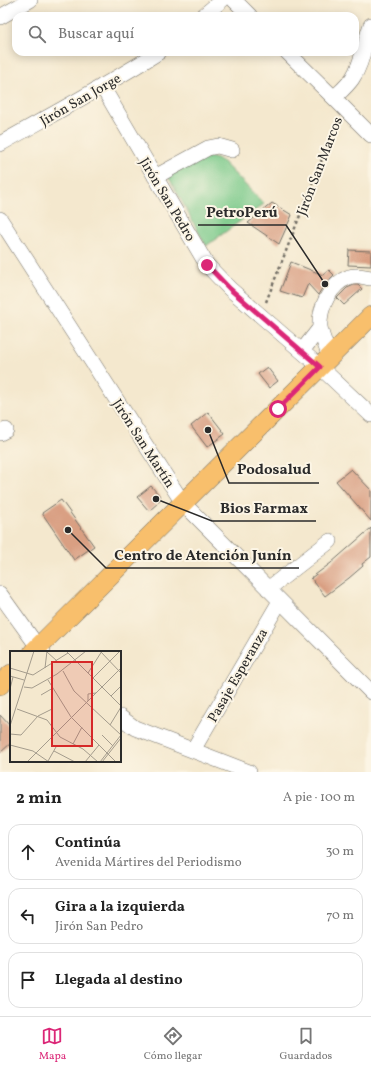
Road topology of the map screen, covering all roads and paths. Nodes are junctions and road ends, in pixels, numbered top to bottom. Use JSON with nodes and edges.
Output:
{"nodes":[{"id":1,"x":30,"y":0,"type":"edge"},
{"id":2,"x":222,"y":0,"type":"edge"},
{"id":3,"x":234,"y":0,"type":"edge"},
{"id":4,"x":208,"y":12,"type":"edge"},
{"id":5,"x":246,"y":12,"type":"edge"},
{"id":6,"x":0,"y":17,"type":"edge"},
{"id":7,"x":371,"y":25,"type":"edge"},
{"id":8,"x":153,"y":56,"type":"edge"},
{"id":9,"x":291,"y":56,"type":"edge"},
{"id":10,"x":102,"y":86,"type":"junction"},
{"id":11,"x":338,"y":102,"type":"junction"},
{"id":12,"x":371,"y":135,"type":"edge"},
{"id":13,"x":0,"y":144,"type":"edge"},
{"id":14,"x":232,"y":150,"type":"dead end"},
{"id":15,"x":155,"y":177,"type":"junction"},
{"id":16,"x":0,"y":219,"type":"edge"},
{"id":17,"x":6,"y":241,"type":"edge"},
{"id":18,"x":371,"y":278,"type":"edge"},
{"id":19,"x":261,"y":316,"type":"junction"},
{"id":20,"x":371,"y":316,"type":"edge"},
{"id":21,"x":320,"y":328,"type":"junction"},
{"id":22,"x":302,"y":351,"type":"junction"},
{"id":23,"x":325,"y":362,"type":"junction"},
{"id":24,"x":371,"y":415,"type":"edge"},
{"id":25,"x":183,"y":503,"type":"junction"},
{"id":26,"x":330,"y":542,"type":"dead end"},
{"id":27,"x":268,"y":589,"type":"junction"},
{"id":28,"x":0,"y":594,"type":"edge"},
{"id":29,"x":280,"y":600,"type":"junction"},
{"id":30,"x":38,"y":650,"type":"edge"},
{"id":31,"x":10,"y":675,"type":"edge"},
{"id":32,"x":0,"y":685,"type":"edge"},
{"id":33,"x":371,"y":692,"type":"edge"},
{"id":34,"x":121,"y":718,"type":"edge"},
{"id":35,"x":193,"y":750,"type":"junction"},
{"id":36,"x":249,"y":772,"type":"edge"}],
"edges":[{"from":1,"to":6,"type":"street"},
{"from":2,"to":4,"type":"street"},
{"from":3,"to":5,"type":"street"},
{"from":7,"to":11,"type":"street","name":"Jirón San Marcos"},
{"from":8,"to":10,"type":"street","name":"Jirón San Jorge"},
{"from":9,"to":11,"type":"street"},
{"from":10,"to":13,"type":"street","name":"Jirón San Jorge"},
{"from":10,"to":15,"type":"street","name":"Jirón San Pedro"},
{"from":11,"to":12,"type":"street"},
{"from":11,"to":19,"type":"path","name":"Jirón San Marcos"},
{"from":14,"to":15,"type":"street"},
{"from":15,"to":19,"type":"street","name":"Jirón San Pedro"},
{"from":16,"to":17,"type":"street","name":"Jirón San Martín"},
{"from":17,"to":25,"type":"street","name":"Jirón San Martín"},
{"from":18,"to":21,"type":"street"},
{"from":19,"to":22,"type":"street","name":"Jirón San Pedro"},
{"from":20,"to":23,"type":"main road"},
{"from":21,"to":22,"type":"street"},
{"from":21,"to":23,"type":"street"},
{"from":22,"to":23,"type":"street","name":"Jirón San Pedro"},
{"from":23,"to":24,"type":"street","name":"Jirón San Pedro"},
{"from":23,"to":25,"type":"main road"},
{"from":25,"to":27,"type":"street","name":"Jirón San Martín"},
{"from":25,"to":30,"type":"main road"},
{"from":26,"to":27,"type":"street"},
{"from":27,"to":29,"type":"street","name":"Jirón San Martín"},
{"from":28,"to":30,"type":"street"},
{"from":29,"to":33,"type":"street","name":"Jirón San Martín"},
{"from":29,"to":35,"type":"street","name":"Pasaje Esperanza"},
{"from":31,"to":32,"type":"main road"},
{"from":34,"to":35,"type":"street"},
{"from":35,"to":36,"type":"street"}]}
